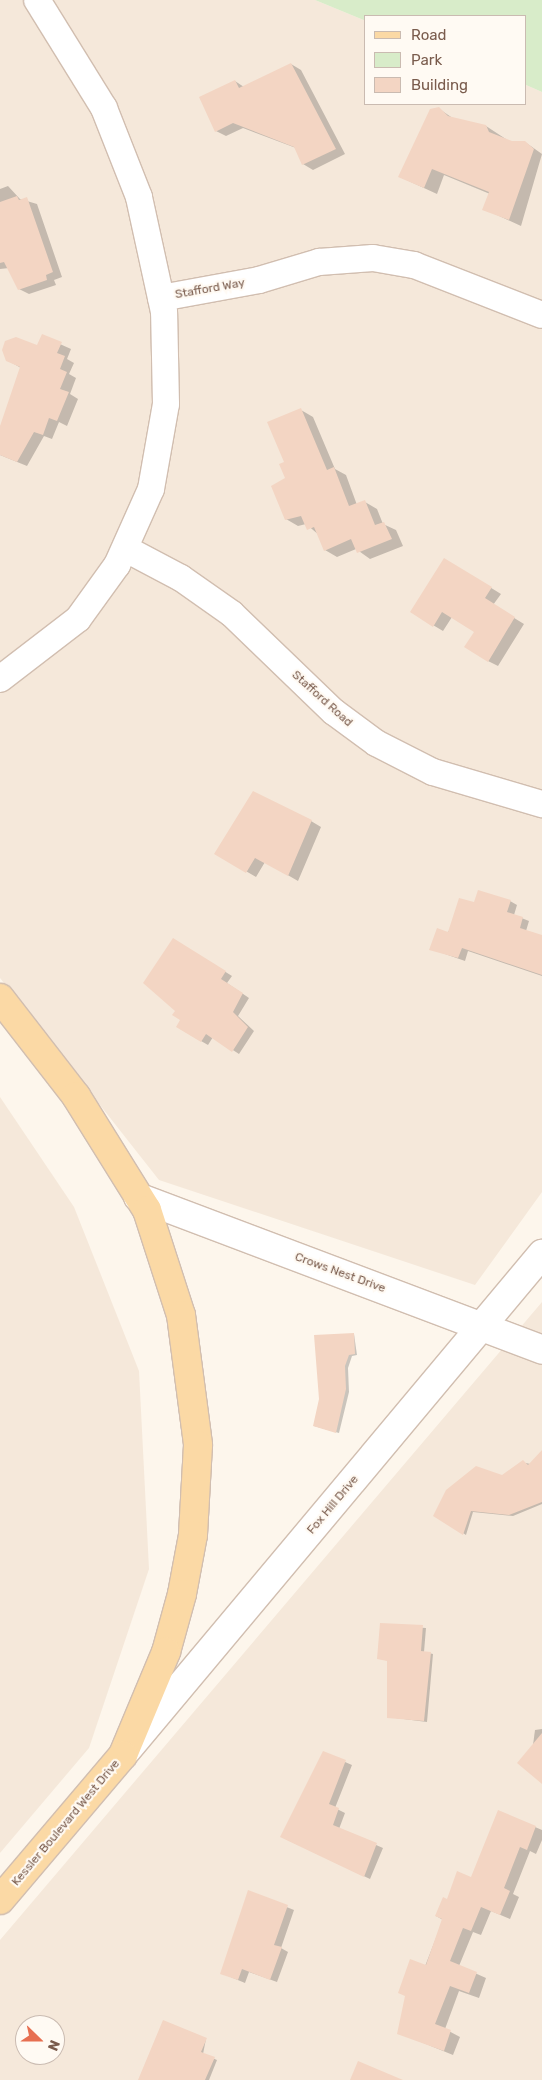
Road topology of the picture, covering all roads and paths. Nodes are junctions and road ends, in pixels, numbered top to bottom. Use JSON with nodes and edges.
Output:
{"nodes":[{"id":1,"x":37,"y":0,"type":"edge"},
{"id":2,"x":161,"y":298,"type":"junction"},
{"id":3,"x":542,"y":315,"type":"edge"},
{"id":4,"x":126,"y":549,"type":"junction"},
{"id":5,"x":0,"y":679,"type":"edge"},
{"id":6,"x":542,"y":804,"type":"edge"},
{"id":7,"x":0,"y":998,"type":"edge"},
{"id":8,"x":138,"y":1197,"type":"junction"},
{"id":9,"x":542,"y":1254,"type":"edge"},
{"id":10,"x":482,"y":1326,"type":"junction"},
{"id":11,"x":542,"y":1350,"type":"edge"},
{"id":12,"x":123,"y":1755,"type":"junction"},
{"id":13,"x":0,"y":1900,"type":"edge"}],
"edges":[{"from":1,"to":2,"type":"street","name":"Stafford Way"},
{"from":2,"to":3,"type":"street","name":"Stafford Way"},
{"from":2,"to":4,"type":"street"},
{"from":4,"to":5,"type":"street"},
{"from":4,"to":6,"type":"street","name":"Stafford Road"},
{"from":7,"to":8,"type":"main road","name":"Kessler Boulevard West Drive"},
{"from":8,"to":10,"type":"street","name":"Crows Nest Drive"},
{"from":8,"to":12,"type":"main road","name":"Kessler Boulevard West Drive"},
{"from":9,"to":10,"type":"street","name":"Fox Hill Drive"},
{"from":10,"to":11,"type":"street","name":"Crows Nest Drive"},
{"from":10,"to":12,"type":"street","name":"Fox Hill Drive"},
{"from":12,"to":13,"type":"main road","name":"Kessler Boulevard West Drive"}]}
